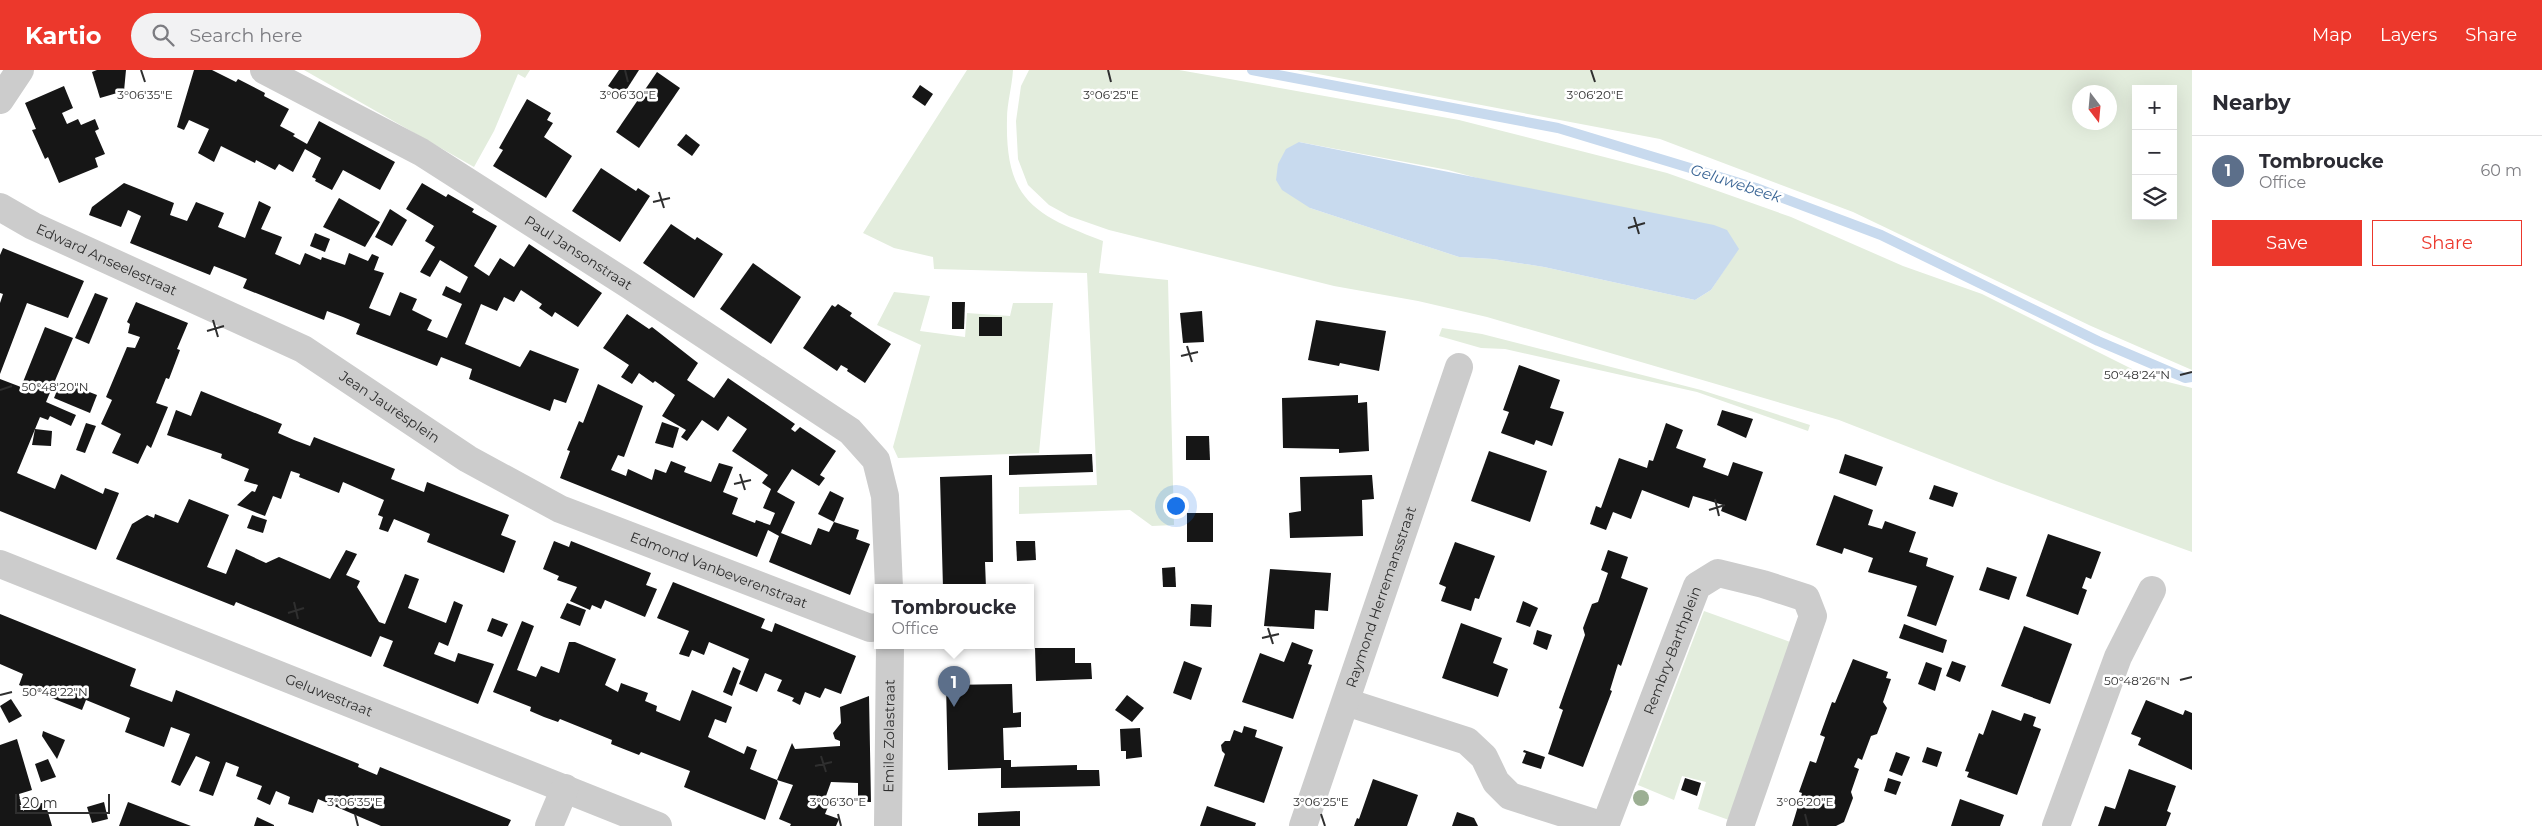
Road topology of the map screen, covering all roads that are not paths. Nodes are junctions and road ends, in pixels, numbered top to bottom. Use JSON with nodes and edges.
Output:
{"nodes":[{"id":1,"x":20,"y":70,"type":"edge"},
{"id":2,"x":264,"y":70,"type":"edge"},
{"id":3,"x":0,"y":100,"type":"edge"},
{"id":4,"x":0,"y":206,"type":"edge"},
{"id":5,"x":215,"y":309,"type":"joint"},
{"id":6,"x":1459,"y":367,"type":"dead end"},
{"id":7,"x":560,"y":509,"type":"joint"},
{"id":8,"x":0,"y":564,"type":"edge"},
{"id":9,"x":889,"y":584,"type":"edge"},
{"id":10,"x":2152,"y":590,"type":"dead end"},
{"id":11,"x":874,"y":628,"type":"edge"},
{"id":12,"x":890,"y":649,"type":"edge"},
{"id":13,"x":1346,"y":702,"type":"junction"},
{"id":14,"x":565,"y":788,"type":"junction"},
{"id":15,"x":549,"y":826,"type":"edge"},
{"id":16,"x":658,"y":826,"type":"edge"},
{"id":17,"x":888,"y":826,"type":"edge"},
{"id":18,"x":1303,"y":826,"type":"edge"},
{"id":19,"x":1604,"y":826,"type":"edge"},
{"id":20,"x":1740,"y":826,"type":"edge"},
{"id":21,"x":2056,"y":826,"type":"edge"}],
"edges":[{"from":1,"to":3,"type":"street"},
{"from":2,"to":9,"type":"street","name":"Paul Jansonstraat"},
{"from":4,"to":5,"type":"street","name":"Edward Anseelestraat"},
{"from":5,"to":7,"type":"street","name":"Jean Jaurèsplein"},
{"from":6,"to":13,"type":"street","name":"Raymond Herremansstraat"},
{"from":7,"to":11,"type":"street","name":"Edmond Vanbeverenstraat"},
{"from":8,"to":14,"type":"street","name":"Geluwestraat"},
{"from":10,"to":21,"type":"street"},
{"from":12,"to":17,"type":"street","name":"Emile Zolastraat"},
{"from":13,"to":18,"type":"street","name":"Raymond Herremansstraat"},
{"from":13,"to":19,"type":"street","name":"Rembry-Barthplein"},
{"from":14,"to":15,"type":"street"},
{"from":14,"to":16,"type":"street","name":"Geluwestraat"},
{"from":19,"to":20,"type":"street","name":"Rembry-Barthplein"}]}
